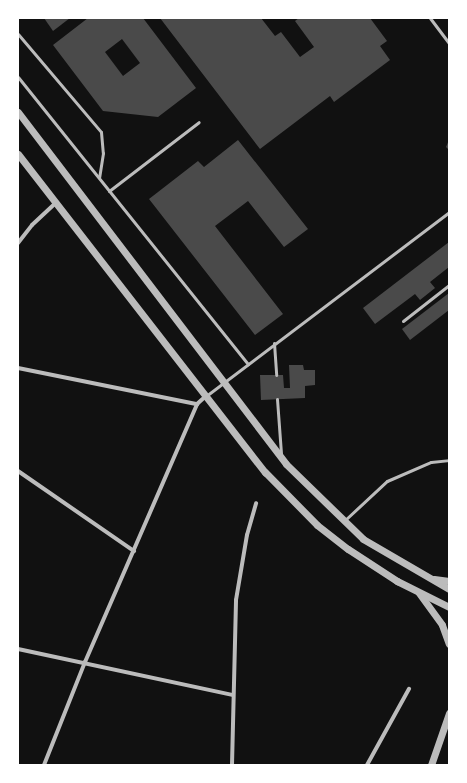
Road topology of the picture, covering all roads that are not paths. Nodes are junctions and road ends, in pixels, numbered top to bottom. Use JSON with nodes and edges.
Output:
{"nodes":[{"id":1,"x":430,"y":18,"type":"edge"},
{"id":2,"x":18,"y":34,"type":"edge"},
{"id":3,"x":22,"y":39,"type":"junction"},
{"id":4,"x":18,"y":42,"type":"edge"},
{"id":5,"x":449,"y":43,"type":"edge"},
{"id":6,"x":18,"y":77,"type":"edge"},
{"id":7,"x":18,"y":112,"type":"edge"},
{"id":8,"x":199,"y":122,"type":"dead end"},
{"id":9,"x":18,"y":154,"type":"edge"},
{"id":10,"x":99,"y":178,"type":"junction"},
{"id":11,"x":109,"y":191,"type":"junction"},
{"id":12,"x":56,"y":203,"type":"junction"},
{"id":13,"x":449,"y":212,"type":"edge"},
{"id":14,"x":18,"y":243,"type":"edge"},
{"id":15,"x":449,"y":285,"type":"edge"},
{"id":16,"x":403,"y":321,"type":"dead end"},
{"id":17,"x":274,"y":342,"type":"junction"},
{"id":18,"x":248,"y":364,"type":"junction"},
{"id":19,"x":18,"y":368,"type":"edge"},
{"id":20,"x":276,"y":375,"type":"dead end"},
{"id":21,"x":224,"y":384,"type":"junction"},
{"id":22,"x":206,"y":396,"type":"junction"},
{"id":23,"x":277,"y":399,"type":"dead end"},
{"id":24,"x":197,"y":404,"type":"junction"},
{"id":25,"x":281,"y":458,"type":"junction"},
{"id":26,"x":449,"y":460,"type":"edge"},
{"id":27,"x":18,"y":471,"type":"edge"},
{"id":28,"x":256,"y":503,"type":"dead end"},
{"id":29,"x":345,"y":520,"type":"junction"},
{"id":30,"x":134,"y":551,"type":"junction"},
{"id":31,"x":430,"y":578,"type":"junction"},
{"id":32,"x":449,"y":581,"type":"edge"},
{"id":33,"x":449,"y":589,"type":"edge"},
{"id":34,"x":418,"y":592,"type":"junction"},
{"id":35,"x":449,"y":607,"type":"edge"},
{"id":36,"x":449,"y":644,"type":"edge"},
{"id":37,"x":18,"y":649,"type":"edge"},
{"id":38,"x":85,"y":662,"type":"junction"},
{"id":39,"x":409,"y":689,"type":"dead end"},
{"id":40,"x":232,"y":695,"type":"junction"},
{"id":41,"x":449,"y":713,"type":"edge"},
{"id":42,"x":44,"y":765,"type":"edge"},
{"id":43,"x":232,"y":765,"type":"edge"},
{"id":44,"x":367,"y":765,"type":"edge"},
{"id":45,"x":431,"y":765,"type":"edge"}],
"edges":[{"from":1,"to":5,"type":"lane"},
{"from":2,"to":3,"type":"lane"},
{"from":3,"to":4,"type":"lane"},
{"from":3,"to":10,"type":"lane"},
{"from":6,"to":10,"type":"lane"},
{"from":7,"to":21,"type":"street"},
{"from":8,"to":11,"type":"lane"},
{"from":9,"to":12,"type":"street"},
{"from":10,"to":11,"type":"lane"},
{"from":11,"to":18,"type":"lane"},
{"from":12,"to":14,"type":"street"},
{"from":12,"to":22,"type":"street"},
{"from":13,"to":17,"type":"lane"},
{"from":15,"to":16,"type":"lane"},
{"from":17,"to":18,"type":"lane"},
{"from":17,"to":20,"type":"lane"},
{"from":18,"to":21,"type":"lane"},
{"from":19,"to":24,"type":"street"},
{"from":21,"to":22,"type":"lane"},
{"from":21,"to":25,"type":"street"},
{"from":22,"to":24,"type":"street"},
{"from":22,"to":34,"type":"street"},
{"from":23,"to":25,"type":"lane"},
{"from":24,"to":30,"type":"street"},
{"from":25,"to":29,"type":"street"},
{"from":26,"to":29,"type":"lane"},
{"from":27,"to":30,"type":"street"},
{"from":28,"to":40,"type":"street"},
{"from":29,"to":31,"type":"street"},
{"from":30,"to":38,"type":"street"},
{"from":31,"to":32,"type":"street"},
{"from":31,"to":33,"type":"street"},
{"from":34,"to":35,"type":"street"},
{"from":34,"to":36,"type":"street"},
{"from":37,"to":38,"type":"street"},
{"from":38,"to":40,"type":"street"},
{"from":38,"to":42,"type":"street"},
{"from":39,"to":44,"type":"street"},
{"from":40,"to":43,"type":"street"},
{"from":41,"to":45,"type":"street"}]}
